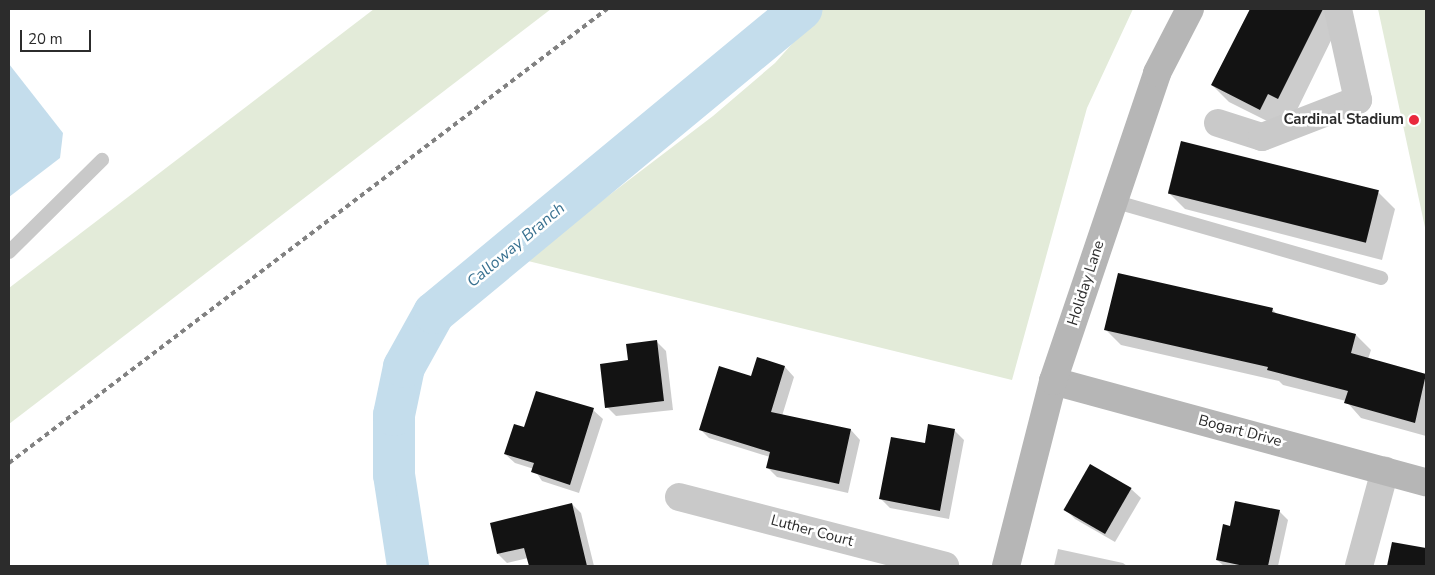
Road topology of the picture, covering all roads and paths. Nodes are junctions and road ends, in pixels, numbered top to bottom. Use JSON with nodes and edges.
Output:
{"nodes":[{"id":1,"x":1190,"y":9,"type":"edge"},
{"id":2,"x":1338,"y":9,"type":"edge"},
{"id":3,"x":1218,"y":123,"type":"dead end"},
{"id":4,"x":102,"y":160,"type":"dead end"},
{"id":5,"x":1113,"y":201,"type":"junction"},
{"id":6,"x":9,"y":252,"type":"edge"},
{"id":7,"x":1381,"y":278,"type":"dead end"},
{"id":8,"x":1053,"y":381,"type":"junction"},
{"id":9,"x":1385,"y":470,"type":"junction"},
{"id":10,"x":1426,"y":482,"type":"edge"},
{"id":11,"x":679,"y":497,"type":"dead end"},
{"id":12,"x":945,"y":566,"type":"edge"},
{"id":13,"x":1006,"y":566,"type":"edge"},
{"id":14,"x":1359,"y":566,"type":"edge"}],
"edges":[{"from":1,"to":5,"type":"street","name":"Holiday Lane"},
{"from":2,"to":3,"type":"street"},
{"from":4,"to":6,"type":"lane"},
{"from":5,"to":7,"type":"lane"},
{"from":5,"to":8,"type":"street","name":"Holiday Lane"},
{"from":8,"to":9,"type":"street","name":"Bogart Drive"},
{"from":8,"to":13,"type":"street","name":"Holiday Lane"},
{"from":9,"to":10,"type":"street","name":"Bogart Drive"},
{"from":9,"to":14,"type":"street"},
{"from":11,"to":12,"type":"street","name":"Luther Court"}]}
